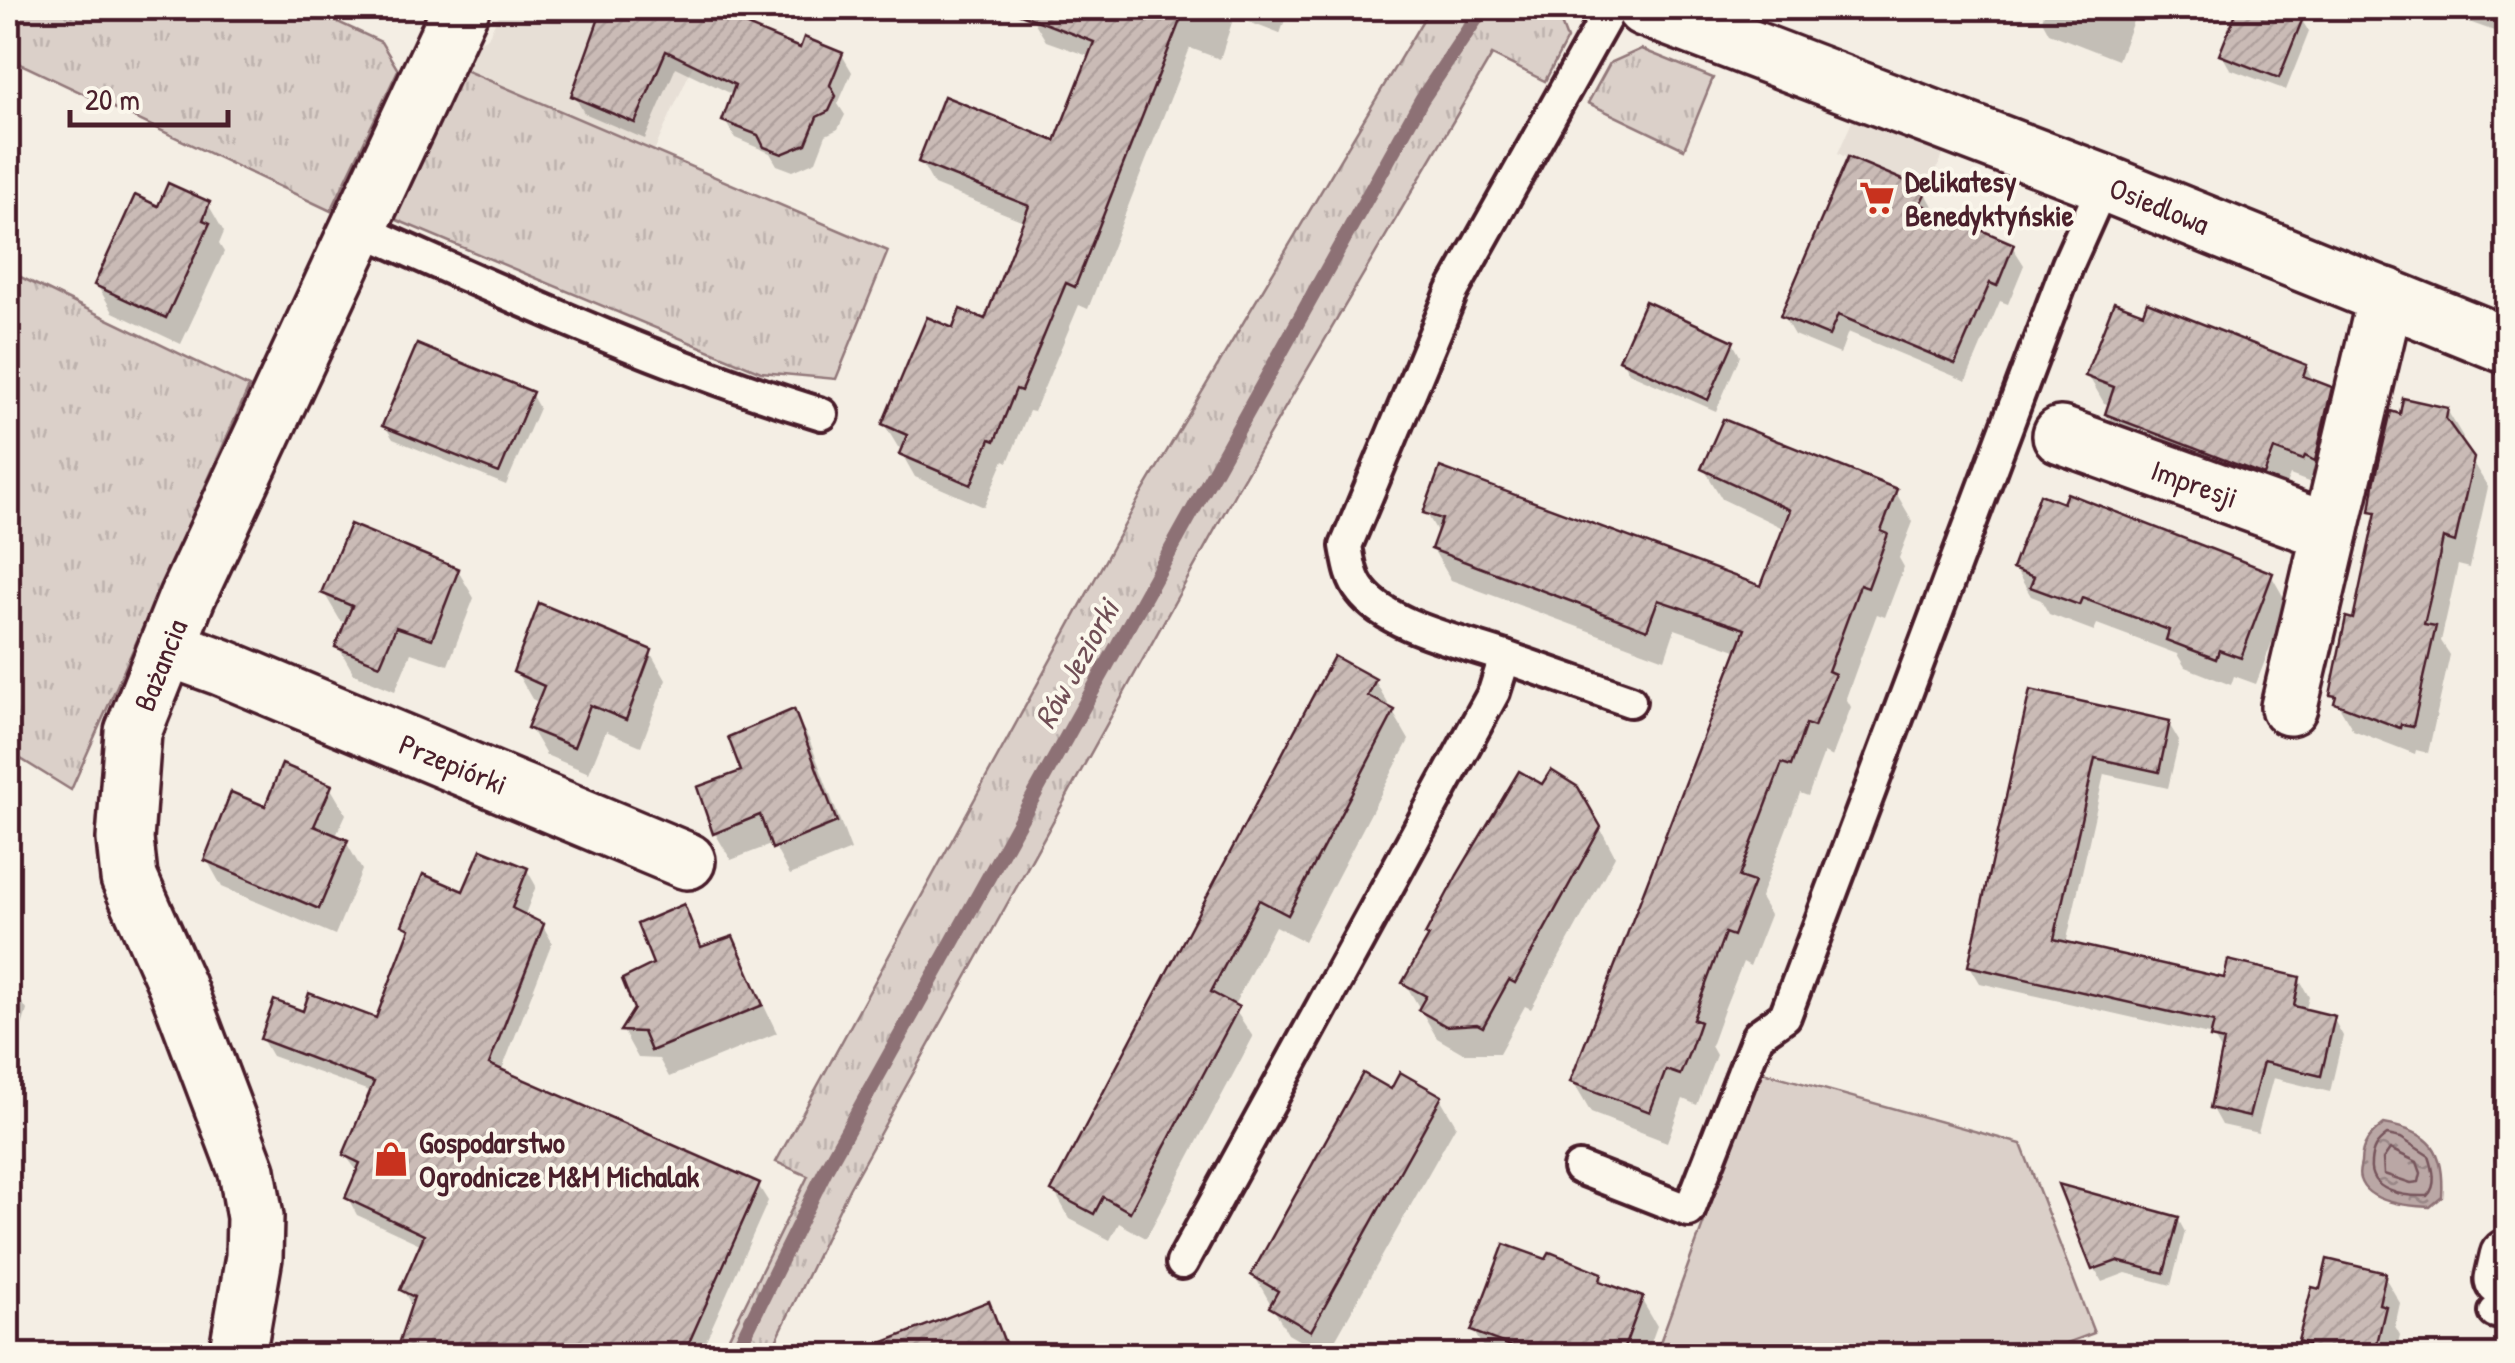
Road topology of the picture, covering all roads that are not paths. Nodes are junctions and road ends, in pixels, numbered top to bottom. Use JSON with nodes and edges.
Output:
{"nodes":[{"id":1,"x":461,"y":8,"type":"edge"},
{"id":2,"x":1610,"y":8,"type":"edge"},
{"id":3,"x":1644,"y":8,"type":"edge"},
{"id":4,"x":2104,"y":184,"type":"junction"},
{"id":5,"x":358,"y":228,"type":"junction"},
{"id":6,"x":2386,"y":296,"type":"junction"},
{"id":7,"x":2508,"y":346,"type":"edge"},
{"id":8,"x":822,"y":414,"type":"dead end"},
{"id":9,"x":2061,"y":435,"type":"dead end"},
{"id":10,"x":2330,"y":532,"type":"junction"},
{"id":11,"x":168,"y":648,"type":"junction"},
{"id":12,"x":1505,"y":657,"type":"junction"},
{"id":13,"x":1630,"y":701,"type":"dead end"},
{"id":14,"x":2288,"y":707,"type":"dead end"},
{"id":15,"x":687,"y":861,"type":"dead end"},
{"id":16,"x":1579,"y":1168,"type":"dead end"},
{"id":17,"x":1182,"y":1264,"type":"dead end"},
{"id":18,"x":237,"y":1356,"type":"edge"}],
"edges":[{"from":1,"to":5,"type":"street","name":"Bażancia"},
{"from":2,"to":12,"type":"lane"},
{"from":3,"to":4,"type":"street","name":"Osiedlowa"},
{"from":4,"to":6,"type":"street","name":"Osiedlowa"},
{"from":4,"to":16,"type":"lane"},
{"from":5,"to":8,"type":"lane"},
{"from":5,"to":11,"type":"street","name":"Bażancia"},
{"from":6,"to":7,"type":"street","name":"Osiedlowa"},
{"from":6,"to":10,"type":"street"},
{"from":9,"to":10,"type":"street","name":"Impresji"},
{"from":10,"to":14,"type":"street"},
{"from":11,"to":15,"type":"street","name":"Przepiórki"},
{"from":11,"to":18,"type":"street","name":"Bażancia"},
{"from":12,"to":13,"type":"lane"},
{"from":12,"to":17,"type":"lane"}]}
